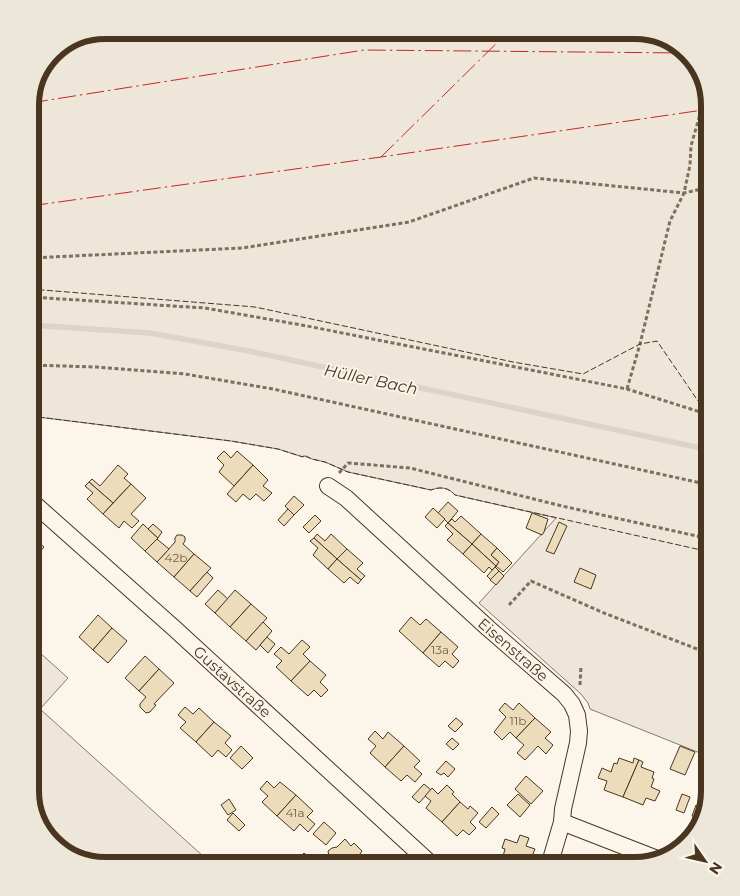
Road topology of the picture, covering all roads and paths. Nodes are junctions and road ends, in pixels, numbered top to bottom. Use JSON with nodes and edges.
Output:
{"nodes":[{"id":1,"x":701,"y":111,"type":"edge"},
{"id":2,"x":701,"y":189,"type":"edge"},
{"id":3,"x":684,"y":193,"type":"junction"},
{"id":4,"x":39,"y":258,"type":"edge"},
{"id":5,"x":39,"y":297,"type":"edge"},
{"id":6,"x":39,"y":365,"type":"edge"},
{"id":7,"x":627,"y":389,"type":"junction"},
{"id":8,"x":701,"y":411,"type":"edge"},
{"id":9,"x":701,"y":483,"type":"edge"},
{"id":10,"x":328,"y":486,"type":"joint"},
{"id":11,"x":39,"y":508,"type":"edge"},
{"id":12,"x":701,"y":537,"type":"edge"},
{"id":13,"x":509,"y":605,"type":"dead end"},
{"id":14,"x":701,"y":650,"type":"edge"},
{"id":15,"x":562,"y":822,"type":"junction"},
{"id":16,"x":649,"y":856,"type":"edge"},
{"id":17,"x":423,"y":857,"type":"edge"},
{"id":18,"x":552,"y":857,"type":"edge"}],
"edges":[{"from":1,"to":3,"type":"path"},
{"from":2,"to":3,"type":"path"},
{"from":3,"to":4,"type":"path"},
{"from":3,"to":7,"type":"path"},
{"from":5,"to":7,"type":"path"},
{"from":6,"to":9,"type":"path"},
{"from":7,"to":8,"type":"path"},
{"from":10,"to":12,"type":"path"},
{"from":10,"to":15,"type":"street","name":"Eisenstraße"},
{"from":11,"to":17,"type":"street","name":"Gustavstraße"},
{"from":13,"to":14,"type":"path"},
{"from":15,"to":16,"type":"street"},
{"from":15,"to":18,"type":"street","name":"Eisenstraße"}]}
